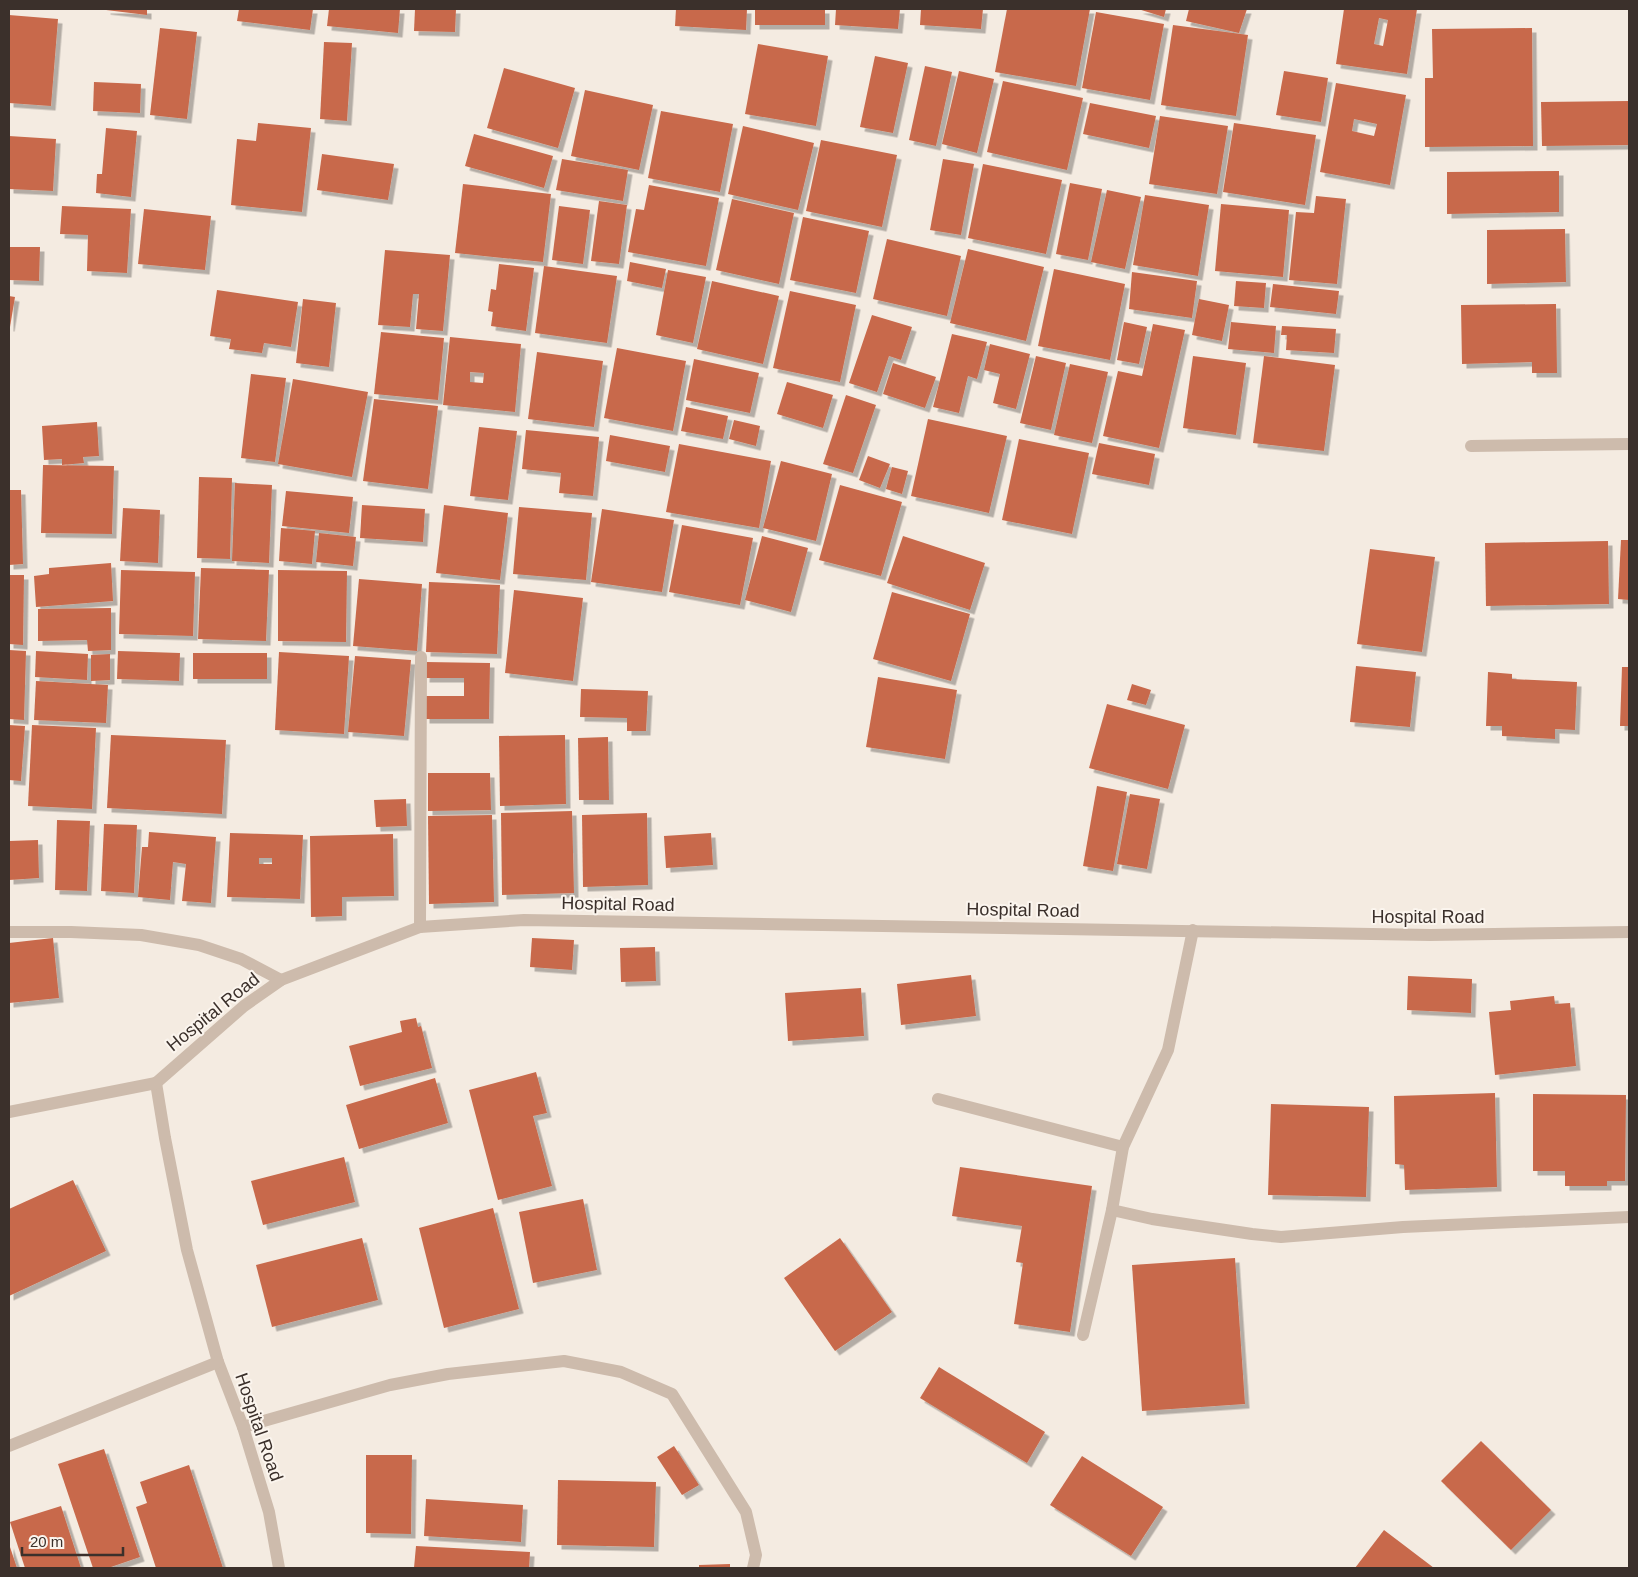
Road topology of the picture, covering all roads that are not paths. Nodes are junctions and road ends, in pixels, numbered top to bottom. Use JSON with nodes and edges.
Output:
{"nodes":[{"id":1,"x":1629,"y":444,"type":"edge"},
{"id":2,"x":1471,"y":446,"type":"dead end"},
{"id":3,"x":421,"y":657,"type":"dead end"},
{"id":4,"x":420,"y":927,"type":"junction"},
{"id":5,"x":1193,"y":930,"type":"junction"},
{"id":6,"x":9,"y":932,"type":"edge"},
{"id":7,"x":1629,"y":932,"type":"edge"},
{"id":8,"x":281,"y":980,"type":"junction"},
{"id":9,"x":156,"y":1084,"type":"junction"},
{"id":10,"x":938,"y":1100,"type":"dead end"},
{"id":11,"x":9,"y":1112,"type":"edge"},
{"id":12,"x":1123,"y":1147,"type":"junction"},
{"id":13,"x":1112,"y":1210,"type":"junction"},
{"id":14,"x":1629,"y":1217,"type":"edge"},
{"id":15,"x":1083,"y":1335,"type":"dead end"},
{"id":16,"x":218,"y":1362,"type":"junction"},
{"id":17,"x":244,"y":1426,"type":"junction"},
{"id":18,"x":9,"y":1446,"type":"edge"},
{"id":19,"x":279,"y":1568,"type":"edge"},
{"id":20,"x":753,"y":1568,"type":"edge"}],
"edges":[{"from":1,"to":2,"type":"street"},
{"from":3,"to":4,"type":"street"},
{"from":4,"to":5,"type":"street","name":"Hospital Road"},
{"from":4,"to":8,"type":"street","name":"Hospital Road"},
{"from":5,"to":7,"type":"street","name":"Hospital Road"},
{"from":5,"to":12,"type":"street"},
{"from":6,"to":8,"type":"street"},
{"from":8,"to":9,"type":"street","name":"Hospital Road"},
{"from":9,"to":11,"type":"street"},
{"from":9,"to":16,"type":"street","name":"Hospital Road"},
{"from":10,"to":12,"type":"street"},
{"from":12,"to":13,"type":"street"},
{"from":13,"to":14,"type":"street"},
{"from":13,"to":15,"type":"street"},
{"from":16,"to":17,"type":"street","name":"Hospital Road"},
{"from":16,"to":18,"type":"street"},
{"from":17,"to":19,"type":"street","name":"Hospital Road"},
{"from":17,"to":20,"type":"street"}]}
